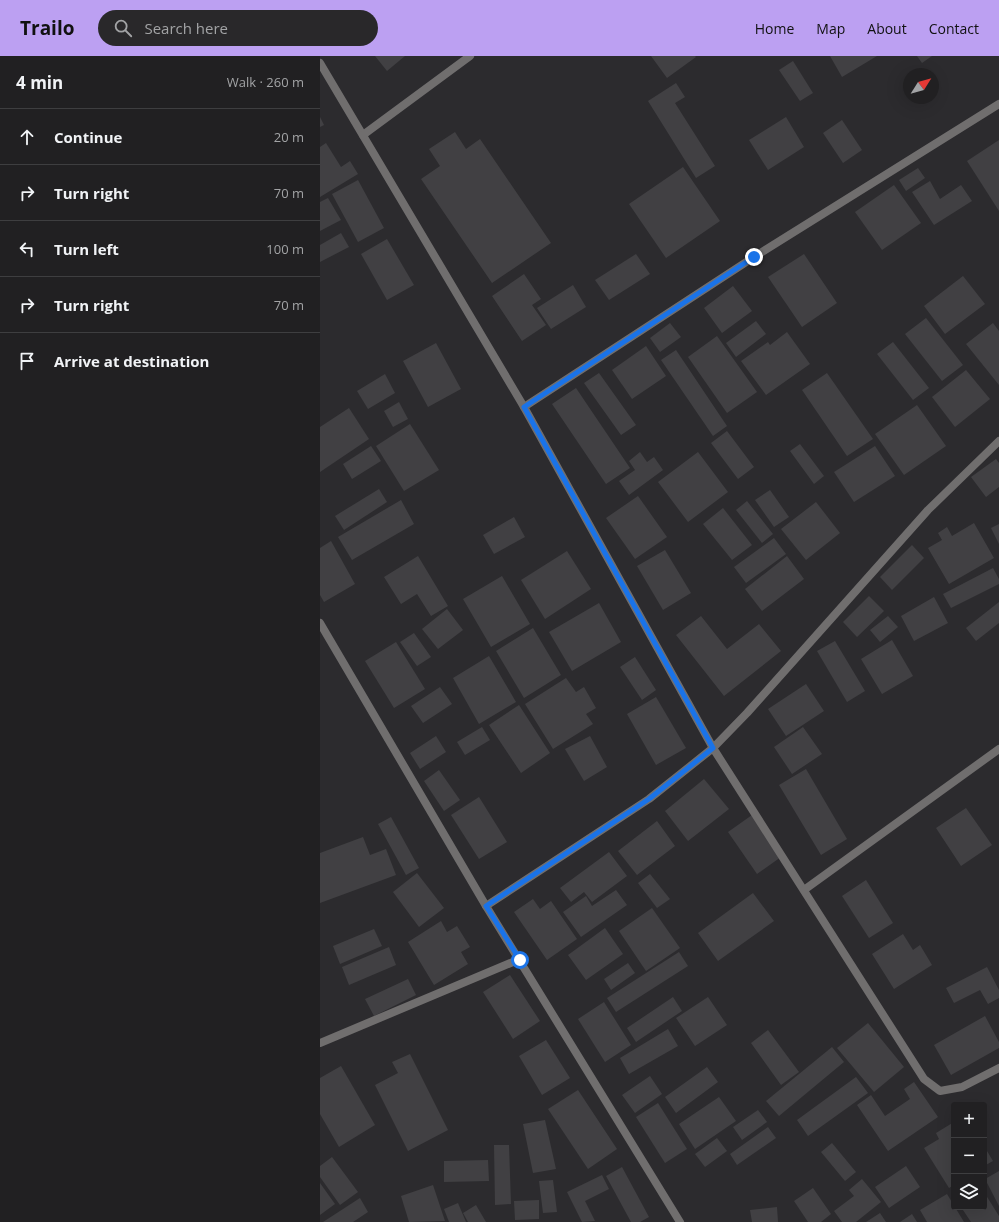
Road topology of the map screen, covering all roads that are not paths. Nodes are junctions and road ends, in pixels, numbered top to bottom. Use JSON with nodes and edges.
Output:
{"nodes":[{"id":1,"x":470,"y":56,"type":"edge"},
{"id":2,"x":320,"y":63,"type":"edge"},
{"id":3,"x":999,"y":104,"type":"edge"},
{"id":4,"x":363,"y":135,"type":"junction"},
{"id":5,"x":524,"y":407,"type":"junction"},
{"id":6,"x":999,"y":441,"type":"edge"},
{"id":7,"x":320,"y":623,"type":"edge"},
{"id":8,"x":713,"y":748,"type":"junction"},
{"id":9,"x":999,"y":749,"type":"edge"},
{"id":10,"x":804,"y":890,"type":"junction"},
{"id":11,"x":486,"y":906,"type":"junction"},
{"id":12,"x":520,"y":960,"type":"junction"},
{"id":13,"x":320,"y":1042,"type":"edge"},
{"id":14,"x":999,"y":1068,"type":"edge"},
{"id":15,"x":677,"y":1221,"type":"edge"}],
"edges":[{"from":1,"to":4,"type":"street"},
{"from":2,"to":4,"type":"street"},
{"from":3,"to":5,"type":"street"},
{"from":4,"to":5,"type":"street"},
{"from":5,"to":8,"type":"street"},
{"from":6,"to":8,"type":"street"},
{"from":7,"to":11,"type":"street"},
{"from":8,"to":10,"type":"street"},
{"from":8,"to":11,"type":"street"},
{"from":9,"to":10,"type":"street"},
{"from":10,"to":14,"type":"street"},
{"from":11,"to":12,"type":"street"},
{"from":12,"to":13,"type":"street"},
{"from":12,"to":15,"type":"street"}]}
